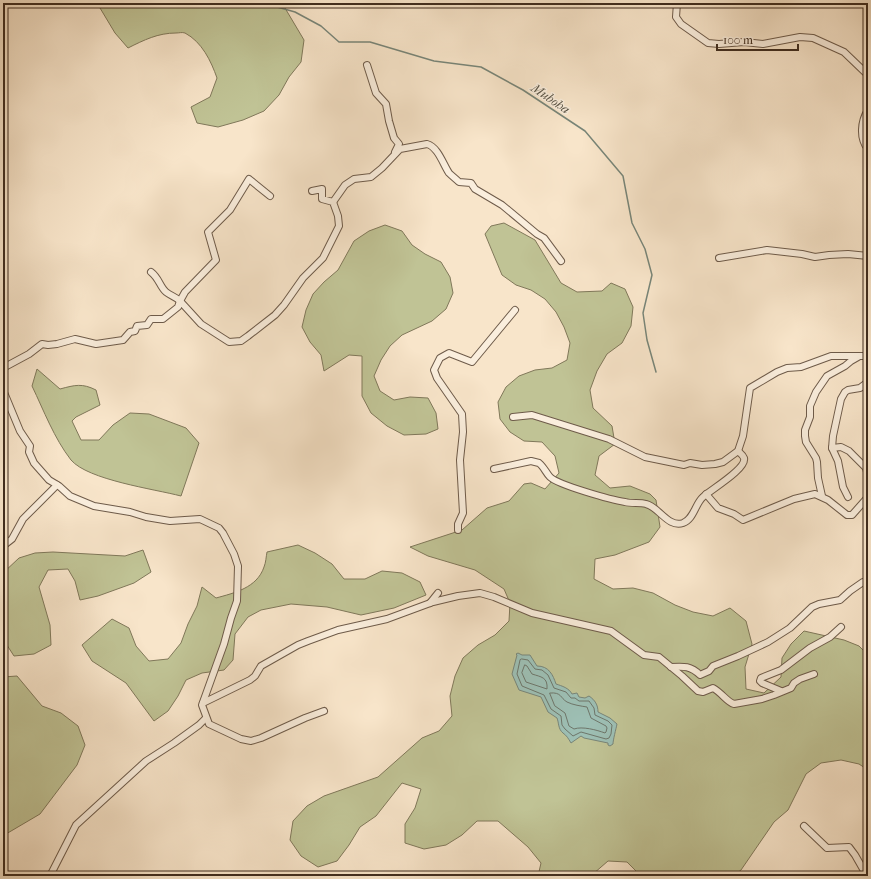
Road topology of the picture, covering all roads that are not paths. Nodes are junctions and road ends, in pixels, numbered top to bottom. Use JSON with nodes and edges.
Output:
{"nodes":[{"id":1,"x":678,"y":3,"type":"edge"},
{"id":2,"x":866,"y":3,"type":"edge"},
{"id":3,"x":868,"y":6,"type":"edge"},
{"id":4,"x":367,"y":65,"type":"dead end"},
{"id":5,"x":868,"y":75,"type":"edge"},
{"id":6,"x":868,"y":110,"type":"edge"},
{"id":7,"x":868,"y":149,"type":"edge"},
{"id":8,"x":393,"y":157,"type":"junction"},
{"id":9,"x":312,"y":191,"type":"dead end"},
{"id":10,"x":270,"y":196,"type":"dead end"},
{"id":11,"x":333,"y":202,"type":"junction"},
{"id":12,"x":868,"y":256,"type":"edge"},
{"id":13,"x":719,"y":258,"type":"dead end"},
{"id":14,"x":560,"y":261,"type":"dead end"},
{"id":15,"x":150,"y":272,"type":"dead end"},
{"id":16,"x":180,"y":301,"type":"junction"},
{"id":17,"x":515,"y":310,"type":"dead end"},
{"id":18,"x":868,"y":356,"type":"edge"},
{"id":19,"x":859,"y":357,"type":"junction"},
{"id":20,"x":3,"y":368,"type":"edge"},
{"id":21,"x":868,"y":382,"type":"edge"},
{"id":22,"x":3,"y":390,"type":"edge"},
{"id":23,"x":513,"y":417,"type":"dead end"},
{"id":24,"x":832,"y":448,"type":"junction"},
{"id":25,"x":738,"y":451,"type":"junction"},
{"id":26,"x":494,"y":469,"type":"dead end"},
{"id":27,"x":868,"y":476,"type":"edge"},
{"id":28,"x":57,"y":485,"type":"junction"},
{"id":29,"x":706,"y":494,"type":"junction"},
{"id":30,"x":822,"y":496,"type":"junction"},
{"id":31,"x":848,"y":497,"type":"dead end"},
{"id":32,"x":868,"y":497,"type":"edge"},
{"id":33,"x":458,"y":530,"type":"dead end"},
{"id":34,"x":3,"y":546,"type":"edge"},
{"id":35,"x":868,"y":584,"type":"edge"},
{"id":36,"x":438,"y":593,"type":"dead end"},
{"id":37,"x":430,"y":603,"type":"junction"},
{"id":38,"x":841,"y":627,"type":"dead end"},
{"id":39,"x":671,"y":667,"type":"junction"},
{"id":40,"x":814,"y":674,"type":"dead end"},
{"id":41,"x":781,"y":691,"type":"junction"},
{"id":42,"x":203,"y":703,"type":"junction"},
{"id":43,"x":324,"y":711,"type":"dead end"},
{"id":44,"x":206,"y":718,"type":"junction"},
{"id":45,"x":804,"y":826,"type":"dead end"},
{"id":46,"x":50,"y":876,"type":"edge"},
{"id":47,"x":866,"y":876,"type":"edge"}],
"edges":[{"from":1,"to":5,"type":"street"},
{"from":2,"to":3,"type":"street"},
{"from":4,"to":8,"type":"street"},
{"from":6,"to":7,"type":"street"},
{"from":8,"to":11,"type":"street"},
{"from":8,"to":14,"type":"street"},
{"from":9,"to":11,"type":"street"},
{"from":10,"to":16,"type":"street"},
{"from":11,"to":16,"type":"street"},
{"from":12,"to":13,"type":"street"},
{"from":15,"to":16,"type":"street"},
{"from":16,"to":20,"type":"street"},
{"from":17,"to":33,"type":"street"},
{"from":18,"to":19,"type":"street"},
{"from":19,"to":25,"type":"street"},
{"from":19,"to":30,"type":"street"},
{"from":21,"to":24,"type":"street"},
{"from":22,"to":28,"type":"street"},
{"from":23,"to":25,"type":"street"},
{"from":24,"to":27,"type":"street"},
{"from":24,"to":31,"type":"street"},
{"from":25,"to":29,"type":"street"},
{"from":26,"to":29,"type":"street"},
{"from":28,"to":34,"type":"street"},
{"from":28,"to":42,"type":"street"},
{"from":29,"to":30,"type":"street"},
{"from":30,"to":32,"type":"street"},
{"from":35,"to":39,"type":"street"},
{"from":36,"to":37,"type":"street"},
{"from":37,"to":39,"type":"street"},
{"from":37,"to":42,"type":"street"},
{"from":38,"to":41,"type":"street"},
{"from":39,"to":41,"type":"street"},
{"from":40,"to":41,"type":"street"},
{"from":42,"to":44,"type":"street"},
{"from":43,"to":44,"type":"street"},
{"from":44,"to":46,"type":"street"},
{"from":45,"to":47,"type":"street"}]}
